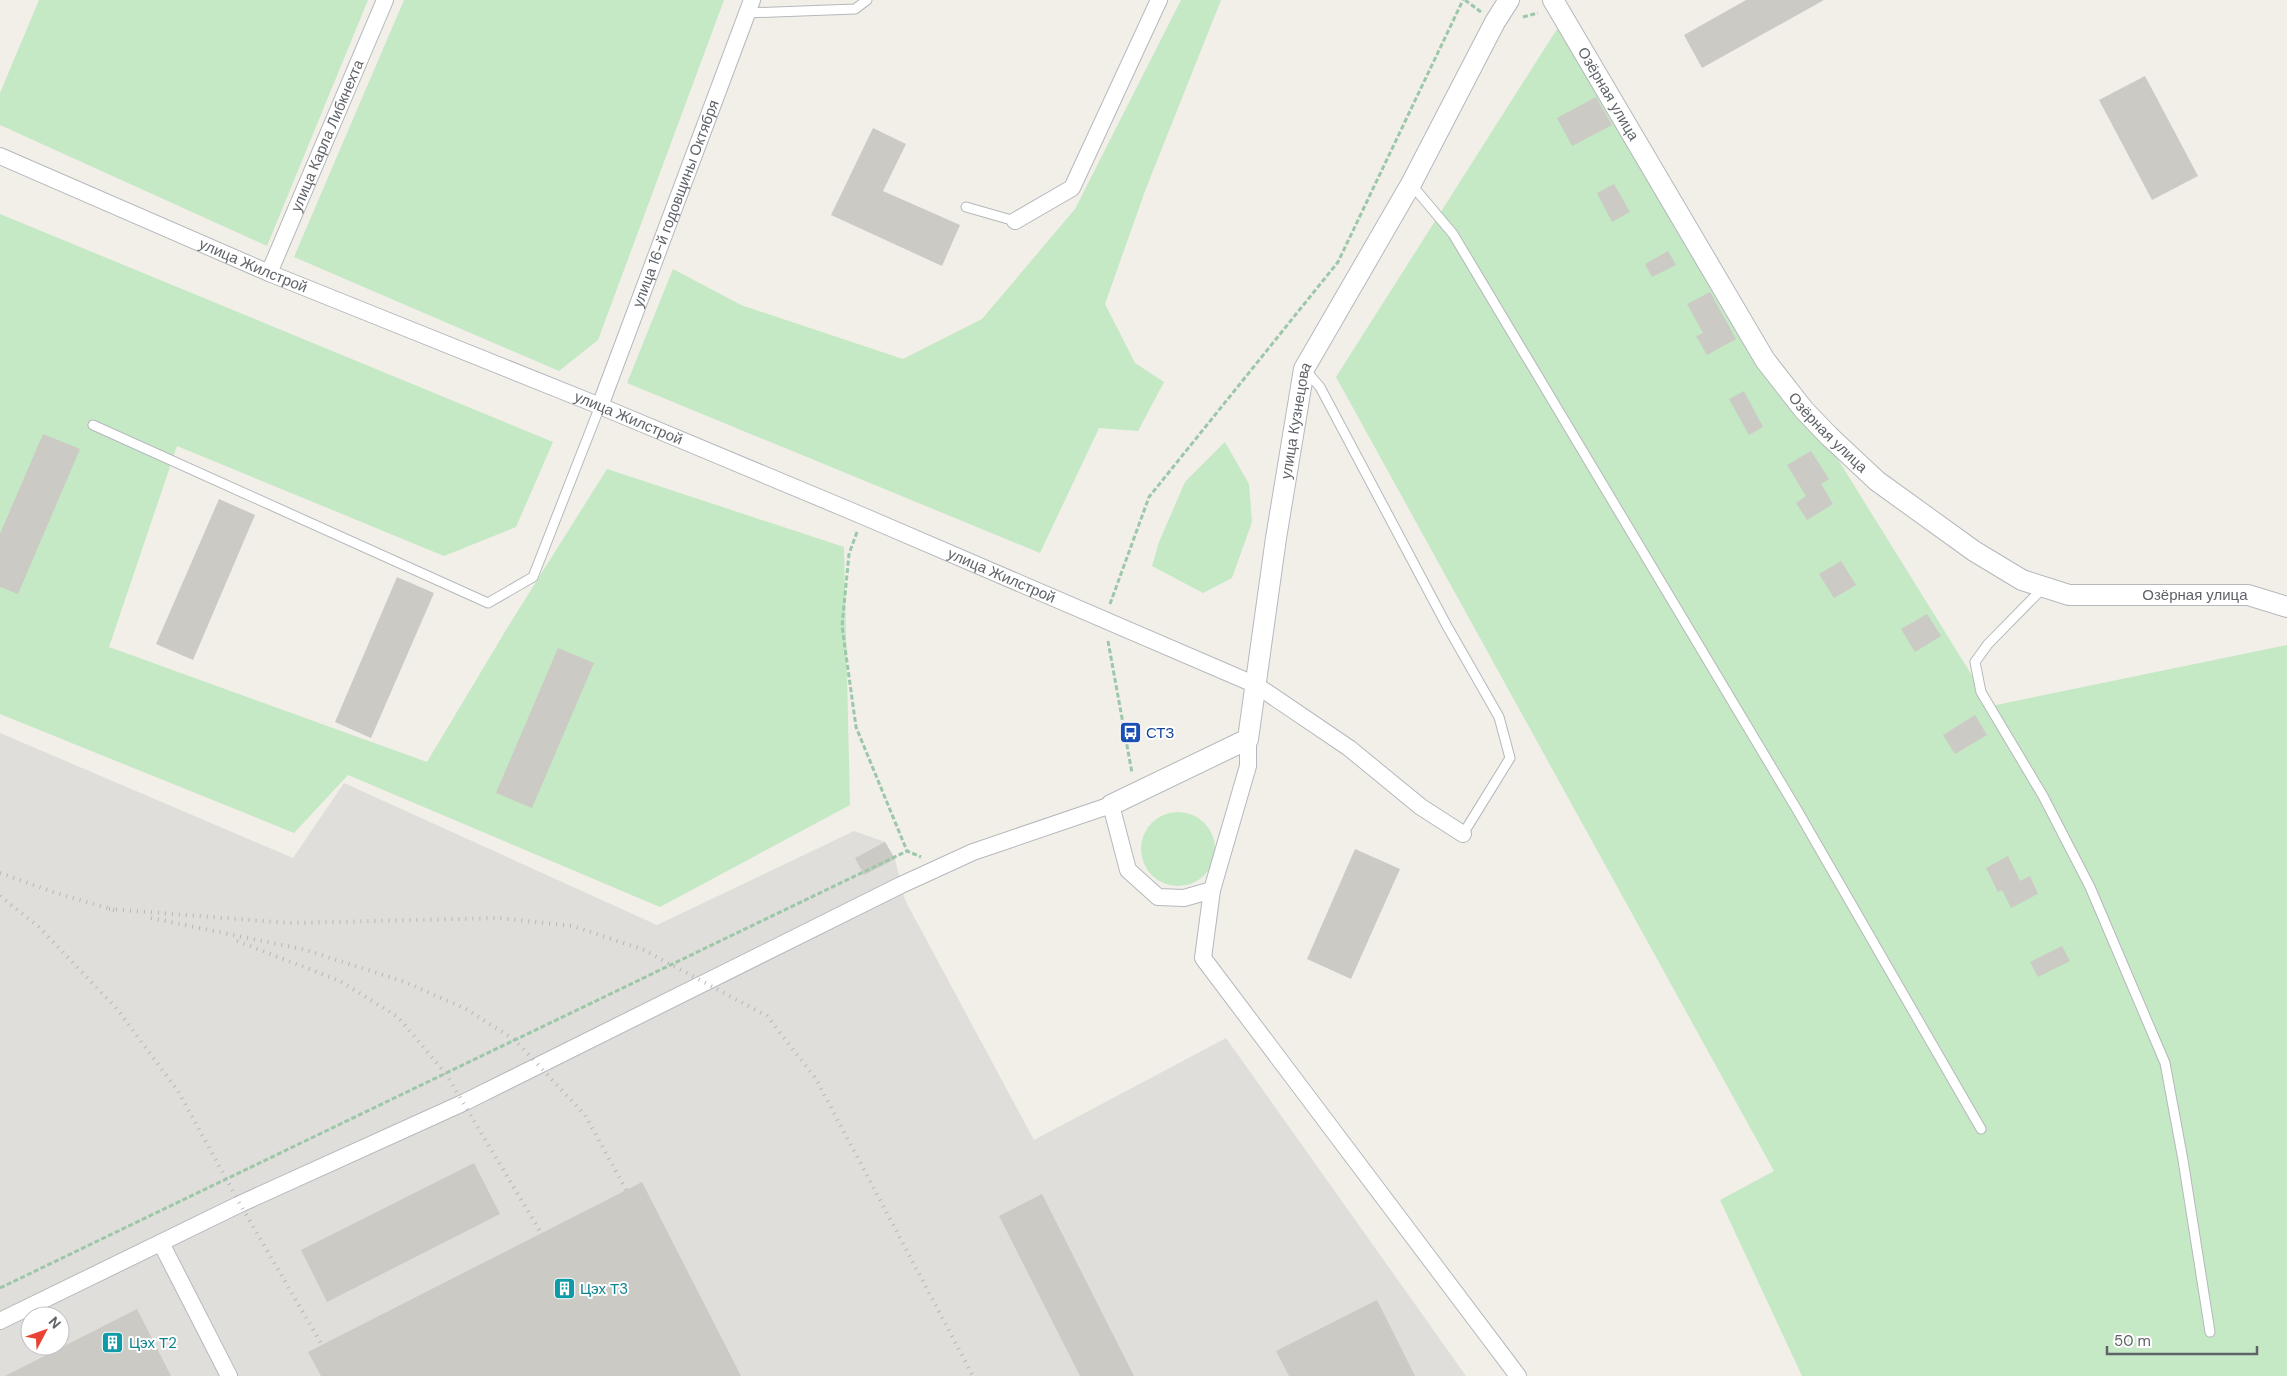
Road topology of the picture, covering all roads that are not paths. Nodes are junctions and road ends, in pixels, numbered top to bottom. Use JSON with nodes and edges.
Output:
{"nodes":[{"id":1,"x":385,"y":0,"type":"edge"},
{"id":2,"x":867,"y":0,"type":"edge"},
{"id":3,"x":1159,"y":0,"type":"edge"},
{"id":4,"x":1510,"y":0,"type":"edge"},
{"id":5,"x":1553,"y":0,"type":"edge"},
{"id":6,"x":750,"y":6,"type":"edge"},
{"id":7,"x":0,"y":156,"type":"edge"},
{"id":8,"x":1411,"y":184,"type":"junction"},
{"id":9,"x":966,"y":207,"type":"dead end"},
{"id":10,"x":269,"y":273,"type":"junction"},
{"id":11,"x":1304,"y":369,"type":"junction"},
{"id":12,"x":600,"y":406,"type":"junction"},
{"id":13,"x":92,"y":425,"type":"dead end"},
{"id":14,"x":2044,"y":587,"type":"junction"},
{"id":15,"x":2287,"y":607,"type":"edge"},
{"id":16,"x":1256,"y":685,"type":"junction"},
{"id":17,"x":1248,"y":738,"type":"junction"},
{"id":18,"x":1111,"y":805,"type":"junction"},
{"id":19,"x":1463,"y":834,"type":"joint"},
{"id":20,"x":1212,"y":890,"type":"junction"},
{"id":21,"x":1981,"y":1129,"type":"dead end"},
{"id":22,"x":161,"y":1243,"type":"junction"},
{"id":23,"x":0,"y":1321,"type":"edge"},
{"id":24,"x":2210,"y":1332,"type":"dead end"},
{"id":25,"x":229,"y":1376,"type":"edge"},
{"id":26,"x":1518,"y":1376,"type":"edge"}],
"edges":[{"from":1,"to":10,"type":"street","name":"улица Карла Либкнехта"},
{"from":2,"to":6,"type":"lane"},
{"from":3,"to":9,"type":"lane"},
{"from":4,"to":8,"type":"street","name":"улица Кузнецова"},
{"from":5,"to":14,"type":"street","name":"Озёрная улица"},
{"from":6,"to":12,"type":"street","name":"улица 16-й годовщины Октября"},
{"from":7,"to":10,"type":"street","name":"улица Жилстрой"},
{"from":8,"to":11,"type":"street","name":"улица Кузнецова"},
{"from":8,"to":21,"type":"lane"},
{"from":10,"to":12,"type":"street","name":"улица Жилстрой"},
{"from":11,"to":16,"type":"street","name":"улица Кузнецова"},
{"from":11,"to":19,"type":"lane"},
{"from":12,"to":13,"type":"lane"},
{"from":12,"to":16,"type":"street","name":"улица Жилстрой"},
{"from":14,"to":15,"type":"street","name":"Озёрная улица"},
{"from":14,"to":24,"type":"lane"},
{"from":16,"to":17,"type":"street","name":"улица Кузнецова"},
{"from":16,"to":19,"type":"street","name":"улица Жилстрой"},
{"from":17,"to":18,"type":"street"},
{"from":17,"to":20,"type":"street"},
{"from":18,"to":20,"type":"street"},
{"from":18,"to":22,"type":"street"},
{"from":20,"to":26,"type":"street"},
{"from":22,"to":23,"type":"street"},
{"from":22,"to":25,"type":"street"}]}
